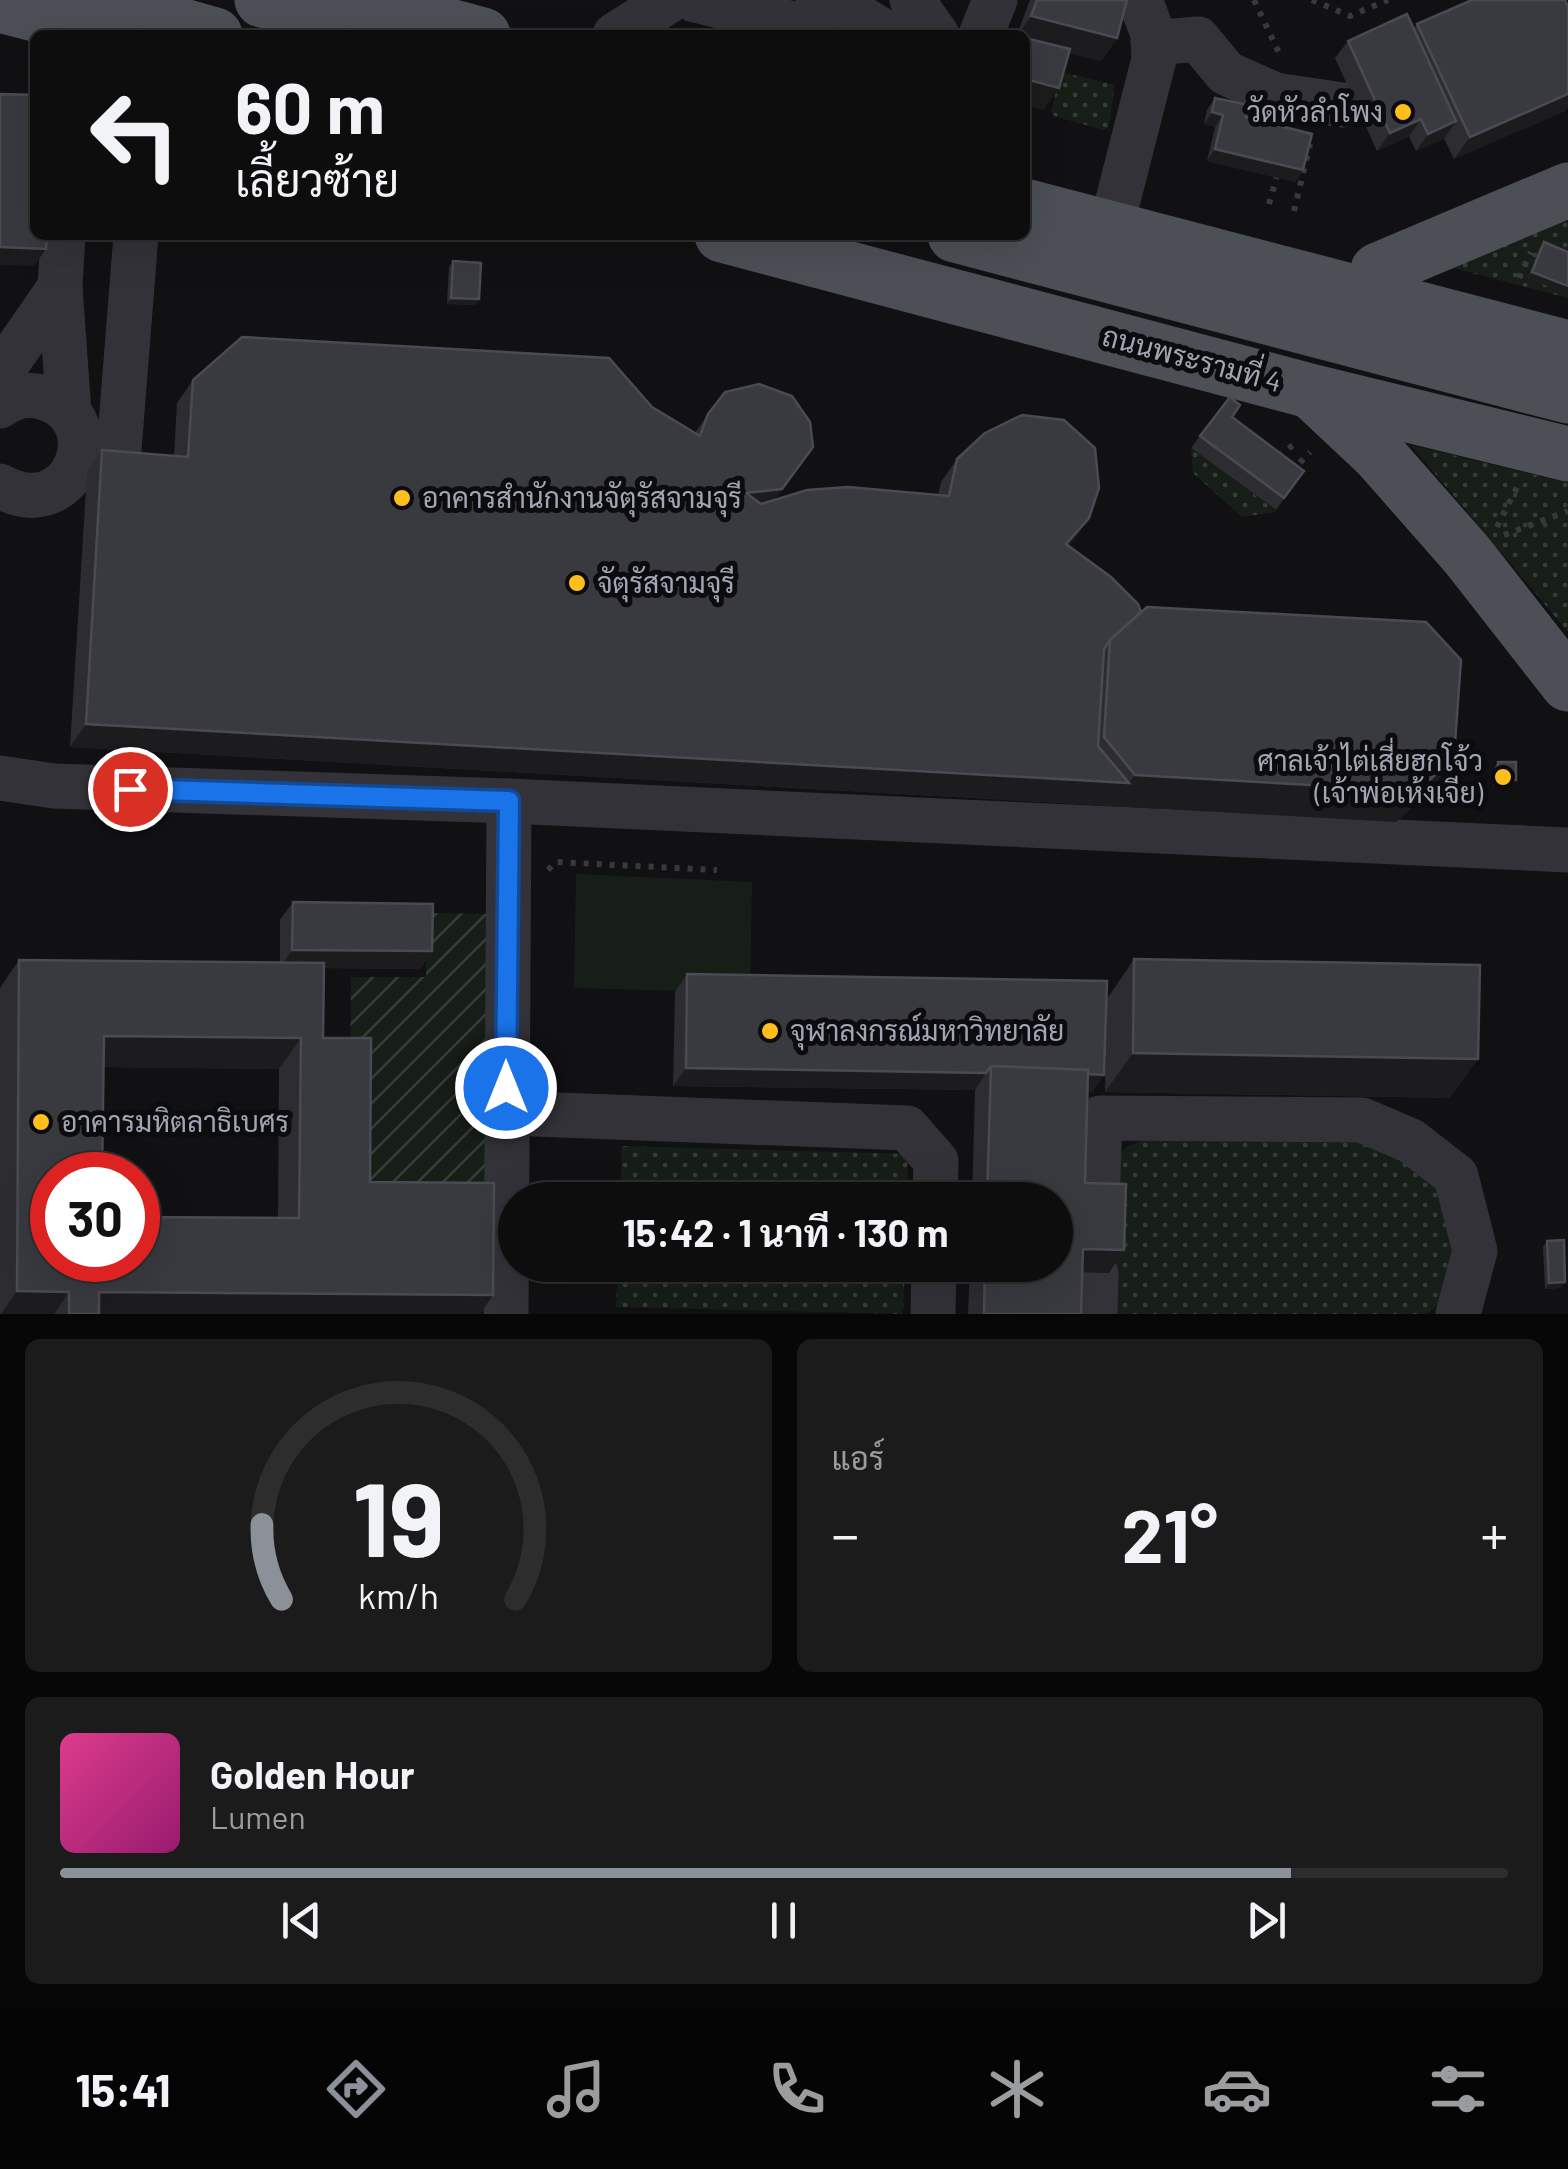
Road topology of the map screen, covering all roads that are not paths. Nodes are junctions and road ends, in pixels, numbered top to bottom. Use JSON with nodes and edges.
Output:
{"nodes":[{"id":1,"x":262,"y":0,"type":"edge"},
{"id":2,"x":332,"y":0,"type":"edge"},
{"id":3,"x":351,"y":0,"type":"edge"},
{"id":4,"x":670,"y":0,"type":"edge"},
{"id":5,"x":695,"y":0,"type":"edge"},
{"id":6,"x":818,"y":0,"type":"edge"},
{"id":7,"x":912,"y":0,"type":"edge"},
{"id":8,"x":995,"y":0,"type":"edge"},
{"id":9,"x":1140,"y":0,"type":"edge"},
{"id":10,"x":0,"y":5,"type":"edge"},
{"id":11,"x":116,"y":16,"type":"edge"},
{"id":12,"x":188,"y":30,"type":"edge"},
{"id":13,"x":376,"y":30,"type":"edge"},
{"id":14,"x":428,"y":30,"type":"edge"},
{"id":15,"x":463,"y":30,"type":"edge"},
{"id":16,"x":623,"y":30,"type":"edge"},
{"id":17,"x":818,"y":30,"type":"edge"},
{"id":18,"x":881,"y":30,"type":"edge"},
{"id":19,"x":933,"y":30,"type":"edge"},
{"id":20,"x":983,"y":30,"type":"edge"},
{"id":21,"x":1153,"y":43,"type":"junction"},
{"id":22,"x":0,"y":44,"type":"edge"},
{"id":23,"x":30,"y":53,"type":"edge"},
{"id":24,"x":1343,"y":105,"type":"dead end"},
{"id":25,"x":1030,"y":180,"type":"edge"},
{"id":26,"x":1568,"y":190,"type":"edge"},
{"id":27,"x":1117,"y":204,"type":"junction"},
{"id":28,"x":1030,"y":207,"type":"edge"},
{"id":29,"x":63,"y":240,"type":"edge"},
{"id":30,"x":136,"y":240,"type":"edge"},
{"id":31,"x":741,"y":240,"type":"edge"},
{"id":32,"x":774,"y":240,"type":"edge"},
{"id":33,"x":975,"y":240,"type":"edge"},
{"id":34,"x":817,"y":260,"type":"junction"},
{"id":35,"x":1378,"y":270,"type":"junction"},
{"id":36,"x":60,"y":287,"type":"junction"},
{"id":37,"x":1568,"y":320,"type":"edge"},
{"id":38,"x":1568,"y":348,"type":"edge"},
{"id":39,"x":0,"y":374,"type":"edge"},
{"id":40,"x":1310,"y":391,"type":"junction"},
{"id":41,"x":1568,"y":396,"type":"edge"},
{"id":42,"x":0,"y":406,"type":"edge"},
{"id":43,"x":69,"y":413,"type":"junction"},
{"id":44,"x":1546,"y":463,"type":"edge"},
{"id":45,"x":116,"y":475,"type":"edge"},
{"id":46,"x":0,"y":486,"type":"edge"},
{"id":47,"x":1568,"y":684,"type":"edge"},
{"id":48,"x":0,"y":778,"type":"edge"},
{"id":49,"x":509,"y":801,"type":"junction"},
{"id":50,"x":1568,"y":850,"type":"edge"},
{"id":51,"x":506,"y":1112,"type":"junction"},
{"id":52,"x":935,"y":1182,"type":"edge"},
{"id":53,"x":1098,"y":1206,"type":"edge"},
{"id":54,"x":934,"y":1282,"type":"edge"},
{"id":55,"x":506,"y":1314,"type":"edge"},
{"id":56,"x":933,"y":1314,"type":"edge"},
{"id":57,"x":1458,"y":1314,"type":"edge"}],
"edges":[{"from":1,"to":13,"type":"main road"},
{"from":2,"to":14,"type":"main road"},
{"from":3,"to":15,"type":"main road"},
{"from":4,"to":16,"type":"street"},
{"from":5,"to":17,"type":"street"},
{"from":6,"to":18,"type":"street"},
{"from":7,"to":19,"type":"street"},
{"from":8,"to":20,"type":"street"},
{"from":9,"to":21,"type":"street"},
{"from":10,"to":11,"type":"main road"},
{"from":11,"to":12,"type":"main road"},
{"from":21,"to":24,"type":"street"},
{"from":21,"to":27,"type":"street"},
{"from":22,"to":23,"type":"main road"},
{"from":25,"to":27,"type":"main road"},
{"from":26,"to":35,"type":"main road"},
{"from":27,"to":35,"type":"main road"},
{"from":28,"to":38,"type":"main road"},
{"from":29,"to":36,"type":"street"},
{"from":30,"to":45,"type":"street"},
{"from":31,"to":34,"type":"main road","name":"ถนนพระรามที่ 4"},
{"from":32,"to":34,"type":"main road","name":"ถนนพระรามที่ 4"},
{"from":33,"to":41,"type":"main road","bridge":true},
{"from":34,"to":40,"type":"main road","name":"ถนนพระรามที่ 4"},
{"from":35,"to":37,"type":"main road"},
{"from":36,"to":39,"type":"street"},
{"from":36,"to":43,"type":"street"},
{"from":40,"to":44,"type":"main road","name":"ถนนพระรามที่ 4"},
{"from":40,"to":47,"type":"main road"},
{"from":42,"to":43,"type":"street"},
{"from":43,"to":46,"type":"street"},
{"from":48,"to":49,"type":"street"},
{"from":49,"to":50,"type":"street"},
{"from":49,"to":51,"type":"street"},
{"from":51,"to":52,"type":"street"},
{"from":51,"to":55,"type":"street"},
{"from":53,"to":57,"type":"street"},
{"from":54,"to":56,"type":"street"}]}
